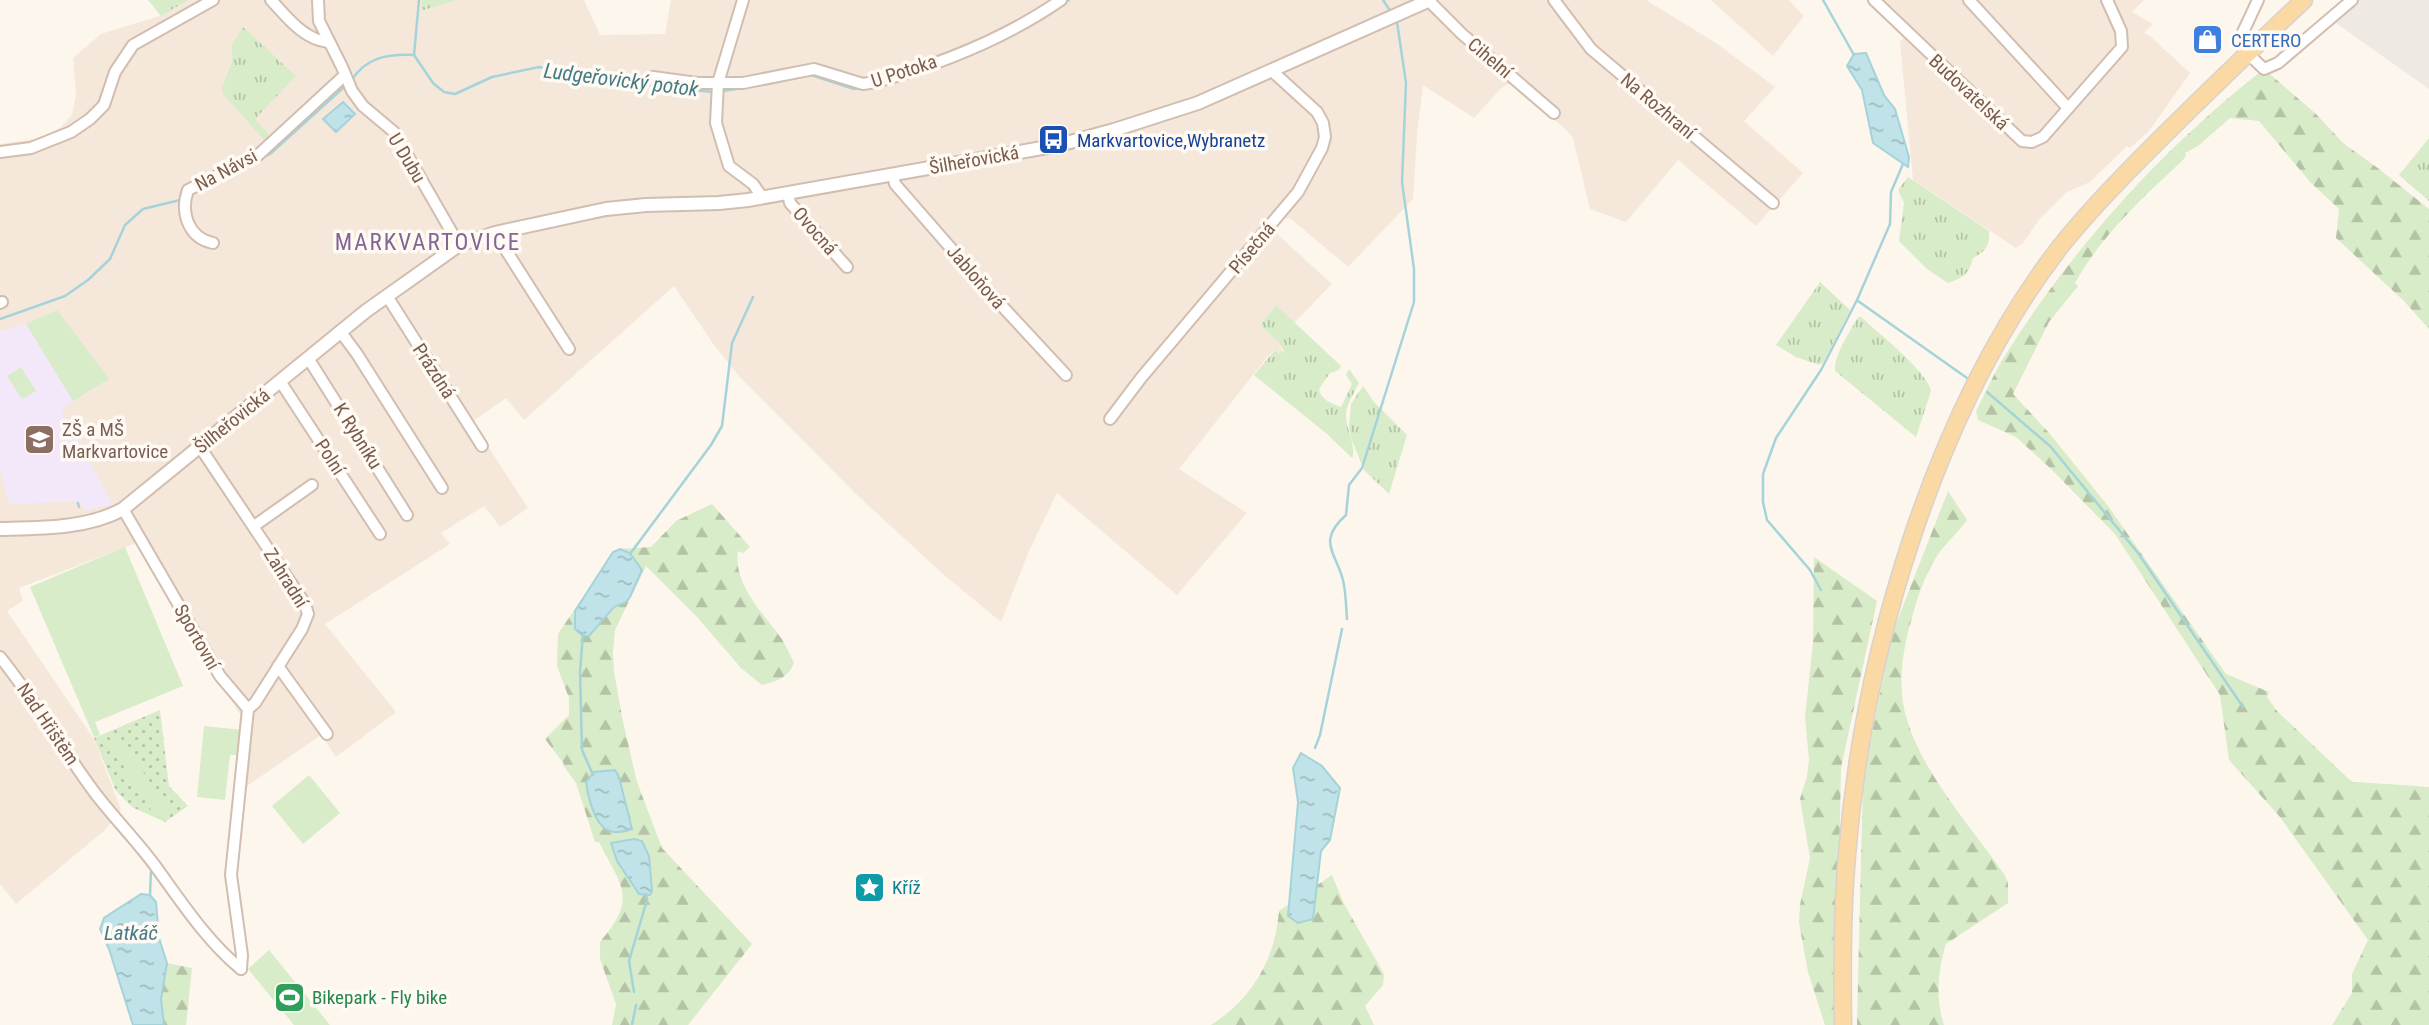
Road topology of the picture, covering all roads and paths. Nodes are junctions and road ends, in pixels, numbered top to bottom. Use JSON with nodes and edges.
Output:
{"nodes":[{"id":1,"x":213,"y":0,"type":"edge"},
{"id":2,"x":271,"y":0,"type":"edge"},
{"id":3,"x":318,"y":0,"type":"edge"},
{"id":4,"x":743,"y":0,"type":"edge"},
{"id":5,"x":1061,"y":0,"type":"edge"},
{"id":6,"x":1429,"y":0,"type":"edge"},
{"id":7,"x":1554,"y":0,"type":"edge"},
{"id":8,"x":1874,"y":0,"type":"edge"},
{"id":9,"x":1969,"y":0,"type":"edge"},
{"id":10,"x":2107,"y":0,"type":"edge"},
{"id":11,"x":2258,"y":0,"type":"edge"},
{"id":12,"x":2304,"y":0,"type":"edge"},
{"id":13,"x":2352,"y":0,"type":"edge"},
{"id":14,"x":328,"y":42,"type":"junction"},
{"id":15,"x":2248,"y":54,"type":"junction"},
{"id":16,"x":1272,"y":71,"type":"junction"},
{"id":17,"x":345,"y":75,"type":"junction"},
{"id":18,"x":653,"y":77,"type":"dead end"},
{"id":19,"x":719,"y":83,"type":"junction"},
{"id":20,"x":2068,"y":108,"type":"junction"},
{"id":21,"x":1554,"y":113,"type":"dead end"},
{"id":22,"x":0,"y":152,"type":"edge"},
{"id":23,"x":893,"y":175,"type":"junction"},
{"id":24,"x":788,"y":193,"type":"junction"},
{"id":25,"x":762,"y":197,"type":"junction"},
{"id":26,"x":1773,"y":203,"type":"dead end"},
{"id":27,"x":495,"y":233,"type":"junction"},
{"id":28,"x":213,"y":243,"type":"dead end"},
{"id":29,"x":458,"y":246,"type":"junction"},
{"id":30,"x":846,"y":267,"type":"dead end"},
{"id":31,"x":387,"y":296,"type":"junction"},
{"id":32,"x":340,"y":331,"type":"junction"},
{"id":33,"x":569,"y":349,"type":"dead end"},
{"id":34,"x":308,"y":358,"type":"junction"},
{"id":35,"x":1066,"y":375,"type":"dead end"},
{"id":36,"x":280,"y":381,"type":"junction"},
{"id":37,"x":1110,"y":419,"type":"dead end"},
{"id":38,"x":482,"y":446,"type":"dead end"},
{"id":39,"x":201,"y":447,"type":"junction"},
{"id":40,"x":312,"y":485,"type":"dead end"},
{"id":41,"x":442,"y":488,"type":"dead end"},
{"id":42,"x":123,"y":509,"type":"junction"},
{"id":43,"x":407,"y":515,"type":"dead end"},
{"id":44,"x":254,"y":526,"type":"junction"},
{"id":45,"x":0,"y":528,"type":"edge"},
{"id":46,"x":380,"y":534,"type":"dead end"},
{"id":47,"x":0,"y":657,"type":"edge"},
{"id":48,"x":278,"y":666,"type":"junction"},
{"id":49,"x":248,"y":709,"type":"junction"},
{"id":50,"x":327,"y":734,"type":"dead end"},
{"id":51,"x":1843,"y":1025,"type":"edge"}],
"edges":[{"from":1,"to":22,"type":"street"},
{"from":2,"to":14,"type":"street"},
{"from":3,"to":14,"type":"street","name":"U Dubu"},
{"from":4,"to":19,"type":"street"},
{"from":5,"to":19,"type":"street","name":"U Potoka"},
{"from":6,"to":16,"type":"street","name":"Šilheřovická"},
{"from":6,"to":21,"type":"street","name":"Cihelní"},
{"from":7,"to":26,"type":"street","name":"Na Rozhraní"},
{"from":8,"to":20,"type":"street","name":"Budovatelská"},
{"from":9,"to":20,"type":"street"},
{"from":10,"to":20,"type":"street","name":"Budovatelská"},
{"from":11,"to":15,"type":"street"},
{"from":12,"to":15,"type":"main road"},
{"from":13,"to":15,"type":"street"},
{"from":14,"to":17,"type":"street","name":"U Dubu"},
{"from":15,"to":51,"type":"main road"},
{"from":16,"to":23,"type":"street","name":"Šilheřovická"},
{"from":16,"to":37,"type":"street","name":"Písečná"},
{"from":17,"to":28,"type":"street","name":"Na Návsi"},
{"from":17,"to":29,"type":"street","name":"U Dubu"},
{"from":18,"to":19,"type":"street","name":"U Potoka"},
{"from":19,"to":25,"type":"street"},
{"from":23,"to":24,"type":"street","name":"Šilheřovická"},
{"from":23,"to":35,"type":"street","name":"Jabloňová"},
{"from":24,"to":25,"type":"street","name":"Šilheřovická"},
{"from":24,"to":30,"type":"street","name":"Ovocná"},
{"from":25,"to":27,"type":"street","name":"Šilheřovická"},
{"from":27,"to":29,"type":"street","name":"Šilheřovická"},
{"from":27,"to":33,"type":"street"},
{"from":29,"to":31,"type":"street","name":"Šilheřovická"},
{"from":31,"to":32,"type":"street","name":"Šilheřovická"},
{"from":31,"to":38,"type":"street","name":"Prázdná"},
{"from":32,"to":34,"type":"street","name":"Šilheřovická"},
{"from":32,"to":41,"type":"street"},
{"from":34,"to":36,"type":"street","name":"Šilheřovická"},
{"from":34,"to":43,"type":"street","name":"K Rybníku"},
{"from":36,"to":39,"type":"street","name":"Šilheřovická"},
{"from":36,"to":46,"type":"street","name":"Polní"},
{"from":39,"to":42,"type":"street","name":"Šilheřovická"},
{"from":39,"to":44,"type":"street","name":"Zahradní"},
{"from":40,"to":44,"type":"street"},
{"from":42,"to":45,"type":"street","name":"Šilheřovická"},
{"from":42,"to":49,"type":"street","name":"Sportovní"},
{"from":44,"to":48,"type":"street","name":"Zahradní"},
{"from":47,"to":49,"type":"street","name":"Nad Hřištěm"},
{"from":48,"to":49,"type":"street","name":"Zahradní"},
{"from":48,"to":50,"type":"street"}]}
